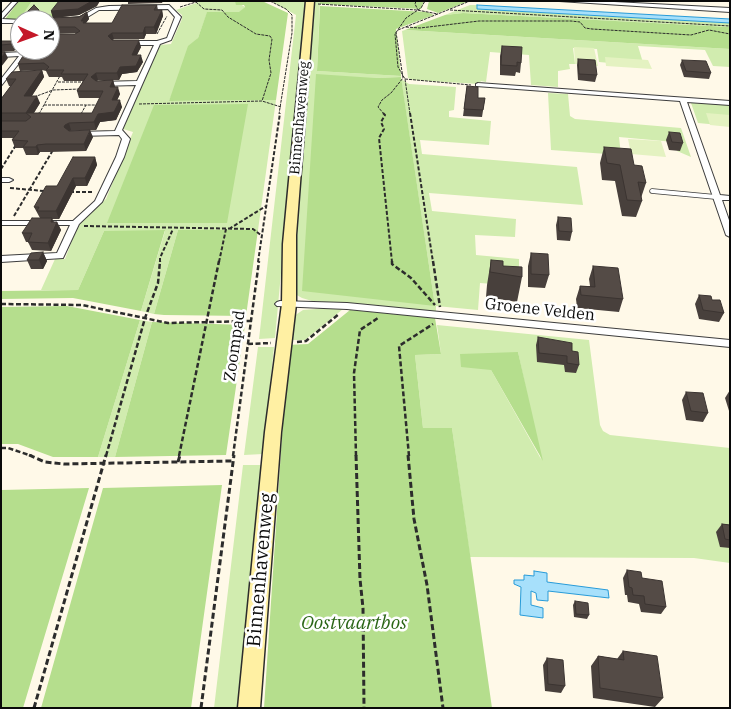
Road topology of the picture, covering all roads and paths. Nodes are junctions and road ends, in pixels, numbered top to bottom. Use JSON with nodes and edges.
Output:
{"nodes":[{"id":1,"x":16,"y":1,"type":"edge"},
{"id":2,"x":196,"y":1,"type":"edge"},
{"id":3,"x":270,"y":1,"type":"edge"},
{"id":4,"x":416,"y":1,"type":"edge"},
{"id":5,"x":425,"y":1,"type":"edge"},
{"id":6,"x":470,"y":1,"type":"edge"},
{"id":7,"x":561,"y":1,"type":"edge"},
{"id":8,"x":724,"y":1,"type":"edge"},
{"id":9,"x":310,"y":2,"type":"edge"},
{"id":10,"x":172,"y":10,"type":"junction"},
{"id":11,"x":418,"y":10,"type":"junction"},
{"id":12,"x":450,"y":10,"type":"junction"},
{"id":13,"x":730,"y":10,"type":"edge"},
{"id":14,"x":438,"y":14,"type":"junction"},
{"id":15,"x":1,"y":19,"type":"edge"},
{"id":16,"x":60,"y":20,"type":"edge"},
{"id":17,"x":730,"y":26,"type":"edge"},
{"id":18,"x":406,"y":27,"type":"junction"},
{"id":19,"x":396,"y":31,"type":"junction"},
{"id":20,"x":730,"y":34,"type":"edge"},
{"id":21,"x":120,"y":43,"type":"edge"},
{"id":22,"x":156,"y":43,"type":"junction"},
{"id":23,"x":19,"y":60,"type":"edge"},
{"id":24,"x":53,"y":74,"type":"edge"},
{"id":25,"x":8,"y":75,"type":"junction"},
{"id":26,"x":18,"y":75,"type":"edge"},
{"id":27,"x":404,"y":79,"type":"junction"},
{"id":28,"x":58,"y":82,"type":"junction"},
{"id":29,"x":140,"y":83,"type":"junction"},
{"id":30,"x":1,"y":84,"type":"edge"},
{"id":31,"x":98,"y":84,"type":"junction"},
{"id":32,"x":478,"y":85,"type":"joint"},
{"id":33,"x":53,"y":90,"type":"junction"},
{"id":34,"x":26,"y":100,"type":"edge"},
{"id":35,"x":683,"y":100,"type":"junction"},
{"id":36,"x":262,"y":101,"type":"junction"},
{"id":37,"x":730,"y":103,"type":"edge"},
{"id":38,"x":44,"y":105,"type":"junction"},
{"id":39,"x":86,"y":105,"type":"junction"},
{"id":40,"x":104,"y":105,"type":"edge"},
{"id":41,"x":130,"y":105,"type":"junction"},
{"id":42,"x":281,"y":107,"type":"junction"},
{"id":43,"x":35,"y":119,"type":"edge"},
{"id":44,"x":120,"y":133,"type":"junction"},
{"id":45,"x":71,"y":134,"type":"joint"},
{"id":46,"x":19,"y":141,"type":"edge"},
{"id":47,"x":54,"y":148,"type":"edge"},
{"id":48,"x":1,"y":169,"type":"edge"},
{"id":49,"x":5,"y":180,"type":"edge"},
{"id":50,"x":652,"y":191,"type":"dead end"},
{"id":51,"x":29,"y":192,"type":"junction"},
{"id":52,"x":47,"y":192,"type":"edge"},
{"id":53,"x":66,"y":192,"type":"edge"},
{"id":54,"x":103,"y":192,"type":"junction"},
{"id":55,"x":716,"y":197,"type":"junction"},
{"id":56,"x":730,"y":198,"type":"edge"},
{"id":57,"x":266,"y":206,"type":"junction"},
{"id":58,"x":6,"y":223,"type":"edge"},
{"id":59,"x":74,"y":224,"type":"junction"},
{"id":60,"x":173,"y":229,"type":"junction"},
{"id":61,"x":227,"y":229,"type":"junction"},
{"id":62,"x":730,"y":235,"type":"edge"},
{"id":63,"x":262,"y":236,"type":"junction"},
{"id":64,"x":1,"y":259,"type":"edge"},
{"id":65,"x":1,"y":304,"type":"edge"},
{"id":66,"x":284,"y":304,"type":"junction"},
{"id":67,"x":347,"y":306,"type":"junction"},
{"id":68,"x":395,"y":311,"type":"junction"},
{"id":69,"x":442,"y":315,"type":"junction"},
{"id":70,"x":145,"y":318,"type":"junction"},
{"id":71,"x":251,"y":321,"type":"junction"},
{"id":72,"x":208,"y":323,"type":"junction"},
{"id":73,"x":280,"y":343,"type":"junction"},
{"id":74,"x":248,"y":344,"type":"junction"},
{"id":75,"x":730,"y":344,"type":"edge"},
{"id":76,"x":1,"y":448,"type":"edge"},
{"id":77,"x":232,"y":461,"type":"junction"},
{"id":78,"x":178,"y":462,"type":"junction"},
{"id":79,"x":104,"y":463,"type":"junction"},
{"id":80,"x":34,"y":708,"type":"edge"},
{"id":81,"x":200,"y":708,"type":"edge"},
{"id":82,"x":249,"y":708,"type":"edge"},
{"id":83,"x":364,"y":708,"type":"edge"},
{"id":84,"x":443,"y":708,"type":"edge"}],
"edges":[{"from":1,"to":15,"type":"street"},
{"from":2,"to":10,"type":"path"},
{"from":2,"to":36,"type":"path"},
{"from":3,"to":42,"type":"path","name":"Zoompad"},
{"from":4,"to":11,"type":"path"},
{"from":5,"to":11,"type":"path"},
{"from":6,"to":12,"type":"path"},
{"from":7,"to":13,"type":"street"},
{"from":8,"to":13,"type":"street"},
{"from":9,"to":11,"type":"path"},
{"from":9,"to":66,"type":"street","name":"Binnenhavenweg"},
{"from":10,"to":16,"type":"street"},
{"from":10,"to":22,"type":"path"},
{"from":10,"to":22,"type":"street"},
{"from":11,"to":14,"type":"path"},
{"from":11,"to":19,"type":"path"},
{"from":12,"to":14,"type":"path"},
{"from":12,"to":17,"type":"path"},
{"from":14,"to":18,"type":"path"},
{"from":18,"to":19,"type":"path"},
{"from":18,"to":20,"type":"path"},
{"from":19,"to":27,"type":"path"},
{"from":21,"to":22,"type":"street"},
{"from":22,"to":29,"type":"street"},
{"from":23,"to":25,"type":"street"},
{"from":24,"to":28,"type":"path"},
{"from":25,"to":26,"type":"street"},
{"from":25,"to":30,"type":"street"},
{"from":27,"to":27,"type":"path"},
{"from":27,"to":32,"type":"path"},
{"from":28,"to":31,"type":"path"},
{"from":28,"to":33,"type":"path"},
{"from":29,"to":31,"type":"street"},
{"from":29,"to":41,"type":"street"},
{"from":31,"to":33,"type":"path"},
{"from":32,"to":35,"type":"street"},
{"from":33,"to":34,"type":"path"},
{"from":33,"to":38,"type":"path"},
{"from":35,"to":37,"type":"street"},
{"from":35,"to":55,"type":"street"},
{"from":36,"to":41,"type":"path"},
{"from":36,"to":42,"type":"path"},
{"from":38,"to":39,"type":"path"},
{"from":38,"to":43,"type":"path"},
{"from":39,"to":40,"type":"path"},
{"from":39,"to":45,"type":"path"},
{"from":41,"to":44,"type":"street"},
{"from":42,"to":57,"type":"path","name":"Zoompad"},
{"from":44,"to":45,"type":"street"},
{"from":44,"to":54,"type":"street"},
{"from":46,"to":48,"type":"path"},
{"from":47,"to":51,"type":"path"},
{"from":49,"to":51,"type":"path"},
{"from":50,"to":55,"type":"lane"},
{"from":51,"to":52,"type":"path"},
{"from":51,"to":58,"type":"path"},
{"from":53,"to":54,"type":"path"},
{"from":54,"to":59,"type":"street"},
{"from":55,"to":56,"type":"street"},
{"from":55,"to":62,"type":"street"},
{"from":57,"to":61,"type":"path"},
{"from":57,"to":63,"type":"path","name":"Zoompad"},
{"from":58,"to":59,"type":"street"},
{"from":59,"to":60,"type":"path"},
{"from":59,"to":64,"type":"street"},
{"from":60,"to":61,"type":"path"},
{"from":60,"to":70,"type":"path"},
{"from":61,"to":63,"type":"path"},
{"from":61,"to":72,"type":"path"},
{"from":63,"to":71,"type":"path","name":"Zoompad"},
{"from":65,"to":70,"type":"path"},
{"from":66,"to":67,"type":"street","name":"Groene Velden"},
{"from":66,"to":73,"type":"street","name":"Binnenhavenweg"},
{"from":67,"to":68,"type":"street","name":"Groene Velden"},
{"from":67,"to":73,"type":"path"},
{"from":68,"to":69,"type":"street","name":"Groene Velden"},
{"from":68,"to":83,"type":"path"},
{"from":69,"to":75,"type":"street","name":"Groene Velden"},
{"from":69,"to":84,"type":"path"},
{"from":70,"to":72,"type":"path"},
{"from":70,"to":79,"type":"path"},
{"from":71,"to":72,"type":"path"},
{"from":71,"to":74,"type":"path","name":"Zoompad"},
{"from":72,"to":78,"type":"path"},
{"from":73,"to":74,"type":"path"},
{"from":73,"to":82,"type":"street","name":"Binnenhavenweg"},
{"from":74,"to":77,"type":"path","name":"Zoompad"},
{"from":76,"to":79,"type":"path"},
{"from":77,"to":78,"type":"path"},
{"from":77,"to":81,"type":"path","name":"Zoompad"},
{"from":78,"to":79,"type":"path"},
{"from":79,"to":80,"type":"path"}]}
